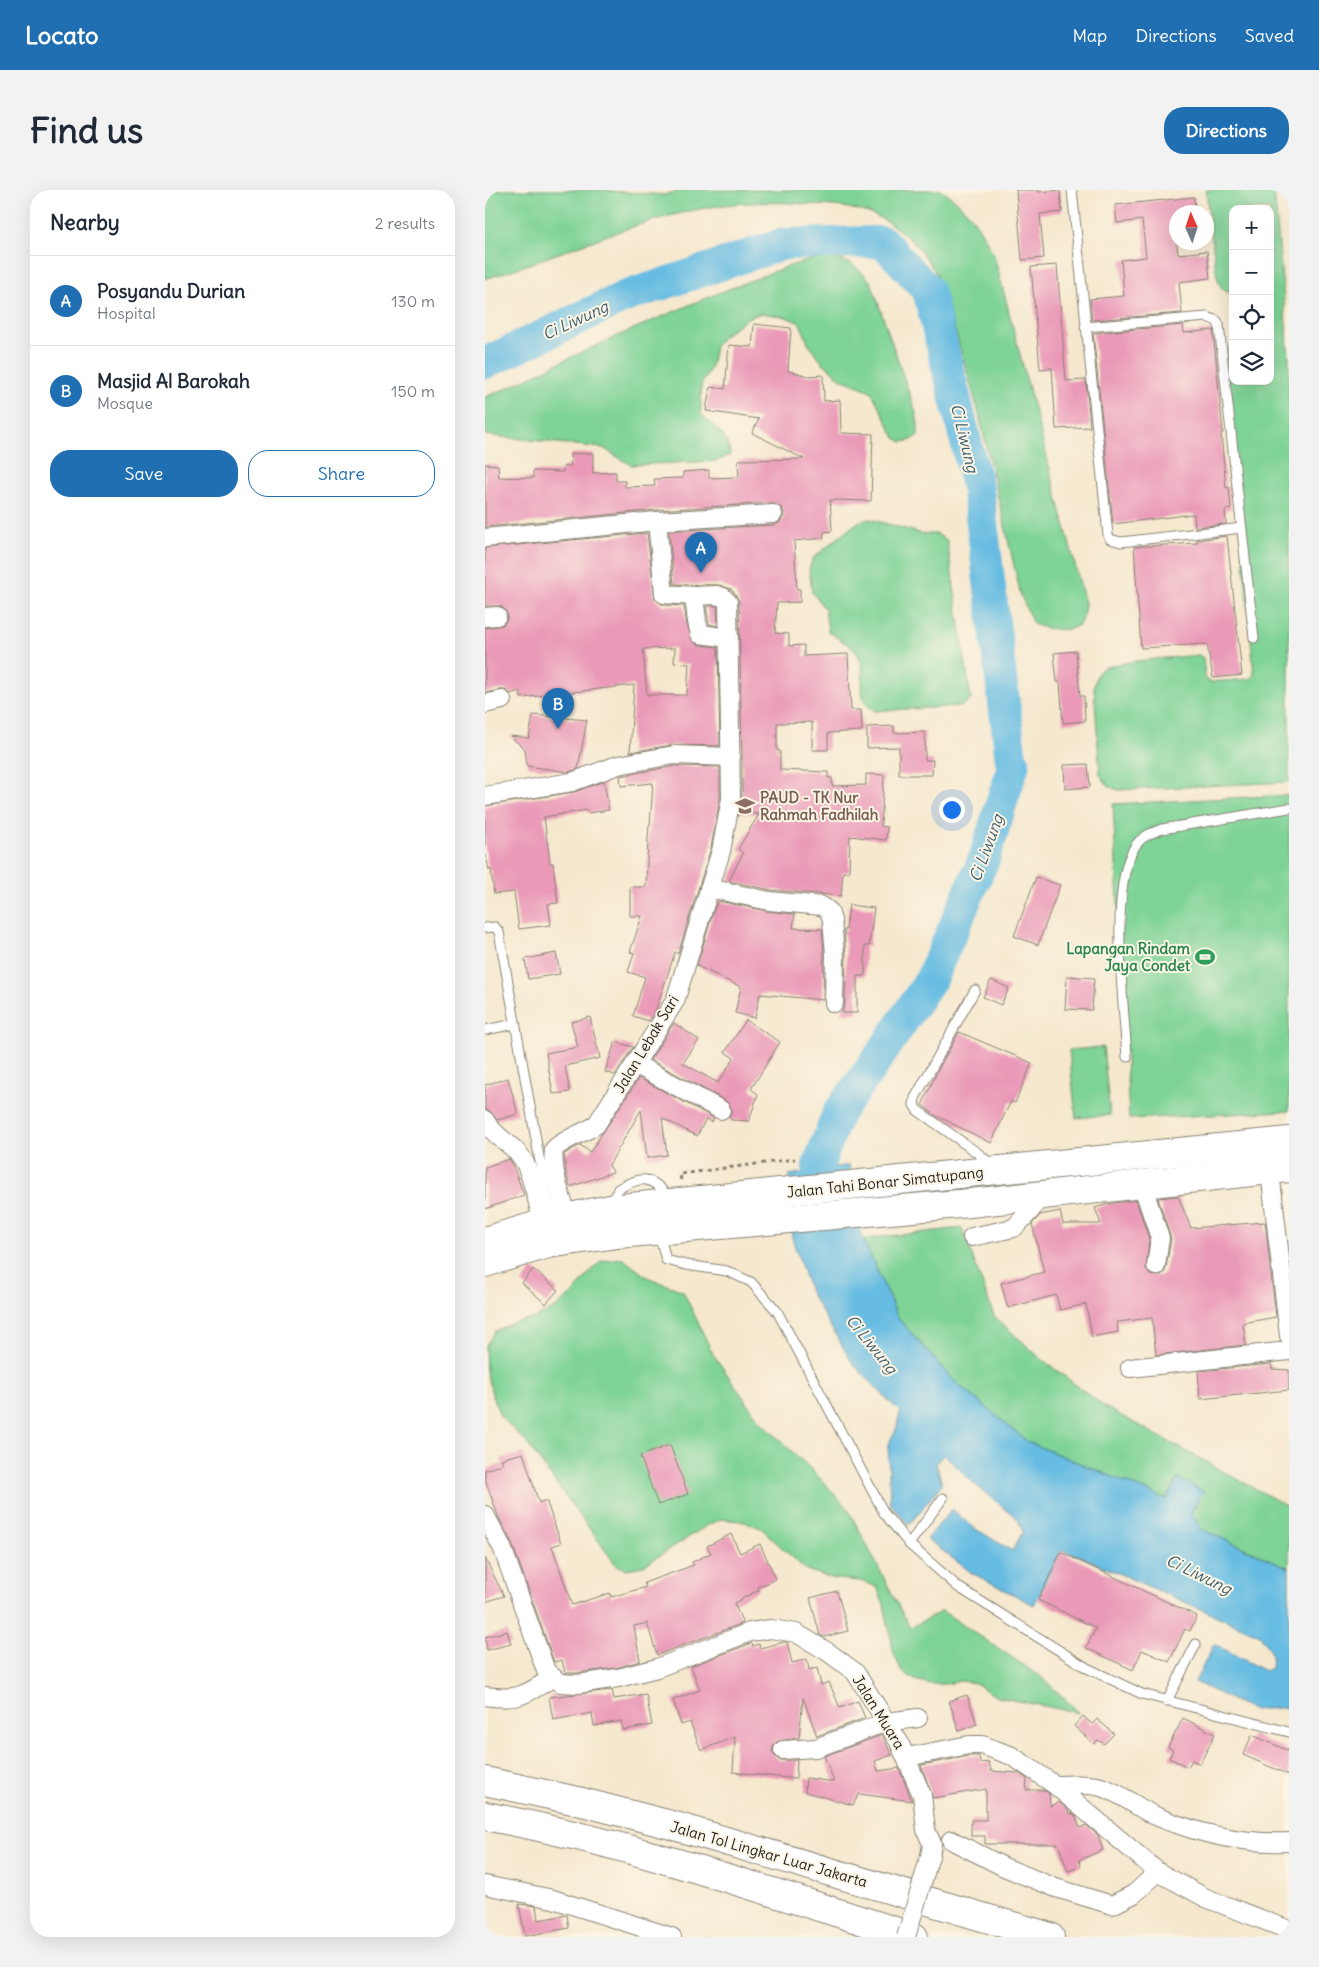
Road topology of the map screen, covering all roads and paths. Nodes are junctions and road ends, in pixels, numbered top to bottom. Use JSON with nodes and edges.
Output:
{"nodes":[{"id":1,"x":1072,"y":190,"type":"edge"},
{"id":2,"x":1085,"y":327,"type":"junction"},
{"id":3,"x":773,"y":514,"type":"dead end"},
{"id":4,"x":657,"y":521,"type":"junction"},
{"id":5,"x":1242,"y":528,"type":"junction"},
{"id":6,"x":485,"y":538,"type":"edge"},
{"id":7,"x":694,"y":596,"type":"junction"},
{"id":8,"x":729,"y":638,"type":"junction"},
{"id":9,"x":1254,"y":638,"type":"dead end"},
{"id":10,"x":731,"y":757,"type":"junction"},
{"id":11,"x":485,"y":796,"type":"edge"},
{"id":12,"x":1289,"y":808,"type":"edge"},
{"id":13,"x":709,"y":888,"type":"junction"},
{"id":14,"x":485,"y":928,"type":"edge"},
{"id":15,"x":975,"y":990,"type":"dead end"},
{"id":16,"x":834,"y":1003,"type":"dead end"},
{"id":17,"x":515,"y":1024,"type":"junction"},
{"id":18,"x":485,"y":1030,"type":"edge"},
{"id":19,"x":1127,"y":1057,"type":"dead end"},
{"id":20,"x":635,"y":1064,"type":"junction"},
{"id":21,"x":721,"y":1110,"type":"dead end"},
{"id":22,"x":485,"y":1120,"type":"edge"},
{"id":23,"x":795,"y":1159,"type":"dead end"},
{"id":24,"x":1277,"y":1161,"type":"edge"},
{"id":25,"x":996,"y":1170,"type":"junction"},
{"id":26,"x":1142,"y":1184,"type":"junction"},
{"id":27,"x":1041,"y":1196,"type":"junction"},
{"id":28,"x":689,"y":1202,"type":"junction"},
{"id":29,"x":555,"y":1220,"type":"junction"},
{"id":30,"x":659,"y":1230,"type":"junction"},
{"id":31,"x":971,"y":1237,"type":"dead end"},
{"id":32,"x":485,"y":1241,"type":"edge"},
{"id":33,"x":485,"y":1263,"type":"edge"},
{"id":34,"x":1156,"y":1266,"type":"dead end"},
{"id":35,"x":1289,"y":1336,"type":"edge"},
{"id":36,"x":1289,"y":1351,"type":"edge"},
{"id":37,"x":1129,"y":1368,"type":"dead end"},
{"id":38,"x":943,"y":1498,"type":"dead end"},
{"id":39,"x":485,"y":1515,"type":"edge"},
{"id":40,"x":909,"y":1544,"type":"junction"},
{"id":41,"x":1196,"y":1644,"type":"dead end"},
{"id":42,"x":552,"y":1678,"type":"junction"},
{"id":43,"x":485,"y":1696,"type":"edge"},
{"id":44,"x":1167,"y":1701,"type":"junction"},
{"id":45,"x":918,"y":1718,"type":"dead end"},
{"id":46,"x":886,"y":1722,"type":"junction"},
{"id":47,"x":1289,"y":1732,"type":"edge"},
{"id":48,"x":783,"y":1750,"type":"dead end"},
{"id":49,"x":907,"y":1758,"type":"junction"},
{"id":50,"x":485,"y":1781,"type":"edge"},
{"id":51,"x":1055,"y":1785,"type":"junction"},
{"id":52,"x":485,"y":1816,"type":"edge"},
{"id":53,"x":951,"y":1840,"type":"dead end"},
{"id":54,"x":1289,"y":1842,"type":"edge"},
{"id":55,"x":1158,"y":1872,"type":"junction"},
{"id":56,"x":485,"y":1885,"type":"edge"},
{"id":57,"x":1289,"y":1930,"type":"edge"},
{"id":58,"x":672,"y":1937,"type":"edge"},
{"id":59,"x":906,"y":1937,"type":"edge"},
{"id":60,"x":914,"y":1937,"type":"edge"},
{"id":61,"x":1050,"y":1937,"type":"edge"}],
"edges":[{"from":1,"to":2,"type":"lane"},
{"from":2,"to":5,"type":"lane"},
{"from":2,"to":5,"type":"lane"},
{"from":3,"to":4,"type":"street"},
{"from":4,"to":6,"type":"street"},
{"from":4,"to":7,"type":"street"},
{"from":5,"to":9,"type":"lane"},
{"from":7,"to":8,"type":"street"},
{"from":7,"to":8,"type":"street","name":"Jalan Lebak Sari"},
{"from":8,"to":10,"type":"street","name":"Jalan Lebak Sari"},
{"from":10,"to":11,"type":"street"},
{"from":10,"to":13,"type":"street","name":"Jalan Lebak Sari"},
{"from":12,"to":19,"type":"lane"},
{"from":13,"to":16,"type":"street"},
{"from":13,"to":20,"type":"street","name":"Jalan Lebak Sari"},
{"from":14,"to":17,"type":"lane"},
{"from":15,"to":25,"type":"lane"},
{"from":17,"to":18,"type":"lane"},
{"from":17,"to":29,"type":"lane"},
{"from":20,"to":21,"type":"street"},
{"from":20,"to":29,"type":"street","name":"Jalan Lebak Sari"},
{"from":22,"to":29,"type":"street"},
{"from":23,"to":28,"type":"path"},
{"from":24,"to":25,"type":"highway","name":"Jalan Tahi Bonar Simatupang"},
{"from":24,"to":26,"type":"highway","name":"Jalan Tahi Bonar Simatupang"},
{"from":24,"to":35,"type":"street"},
{"from":25,"to":28,"type":"highway","name":"Jalan Tahi Bonar Simatupang"},
{"from":26,"to":27,"type":"highway","name":"Jalan Tahi Bonar Simatupang"},
{"from":26,"to":34,"type":"street"},
{"from":27,"to":30,"type":"highway","name":"Jalan Tahi Bonar Simatupang"},
{"from":27,"to":31,"type":"street"},
{"from":28,"to":29,"type":"highway","name":"Jalan Tahi Bonar Simatupang"},
{"from":29,"to":32,"type":"highway","name":"Jalan Tahi Bonar Simatupang"},
{"from":30,"to":33,"type":"highway","name":"Jalan Tahi Bonar Simatupang"},
{"from":30,"to":40,"type":"lane"},
{"from":36,"to":37,"type":"street"},
{"from":38,"to":40,"type":"lane"},
{"from":39,"to":42,"type":"street"},
{"from":40,"to":44,"type":"lane"},
{"from":41,"to":44,"type":"lane"},
{"from":42,"to":43,"type":"street"},
{"from":42,"to":46,"type":"street","name":"Jalan Muara"},
{"from":44,"to":47,"type":"lane"},
{"from":45,"to":46,"type":"street"},
{"from":46,"to":48,"type":"street"},
{"from":46,"to":49,"type":"street","name":"Jalan Muara"},
{"from":49,"to":51,"type":"street","name":"Jalan Muara"},
{"from":49,"to":59,"type":"street","bridge":true},
{"from":50,"to":61,"type":"highway","name":"Jalan Tol Lingkar Luar Jakarta"},
{"from":51,"to":54,"type":"street"},
{"from":51,"to":55,"type":"street","name":"Jalan Muara"},
{"from":52,"to":60,"type":"highway"},
{"from":53,"to":55,"type":"street"},
{"from":55,"to":57,"type":"street","name":"Jalan Muara"},
{"from":56,"to":58,"type":"street"}]}
